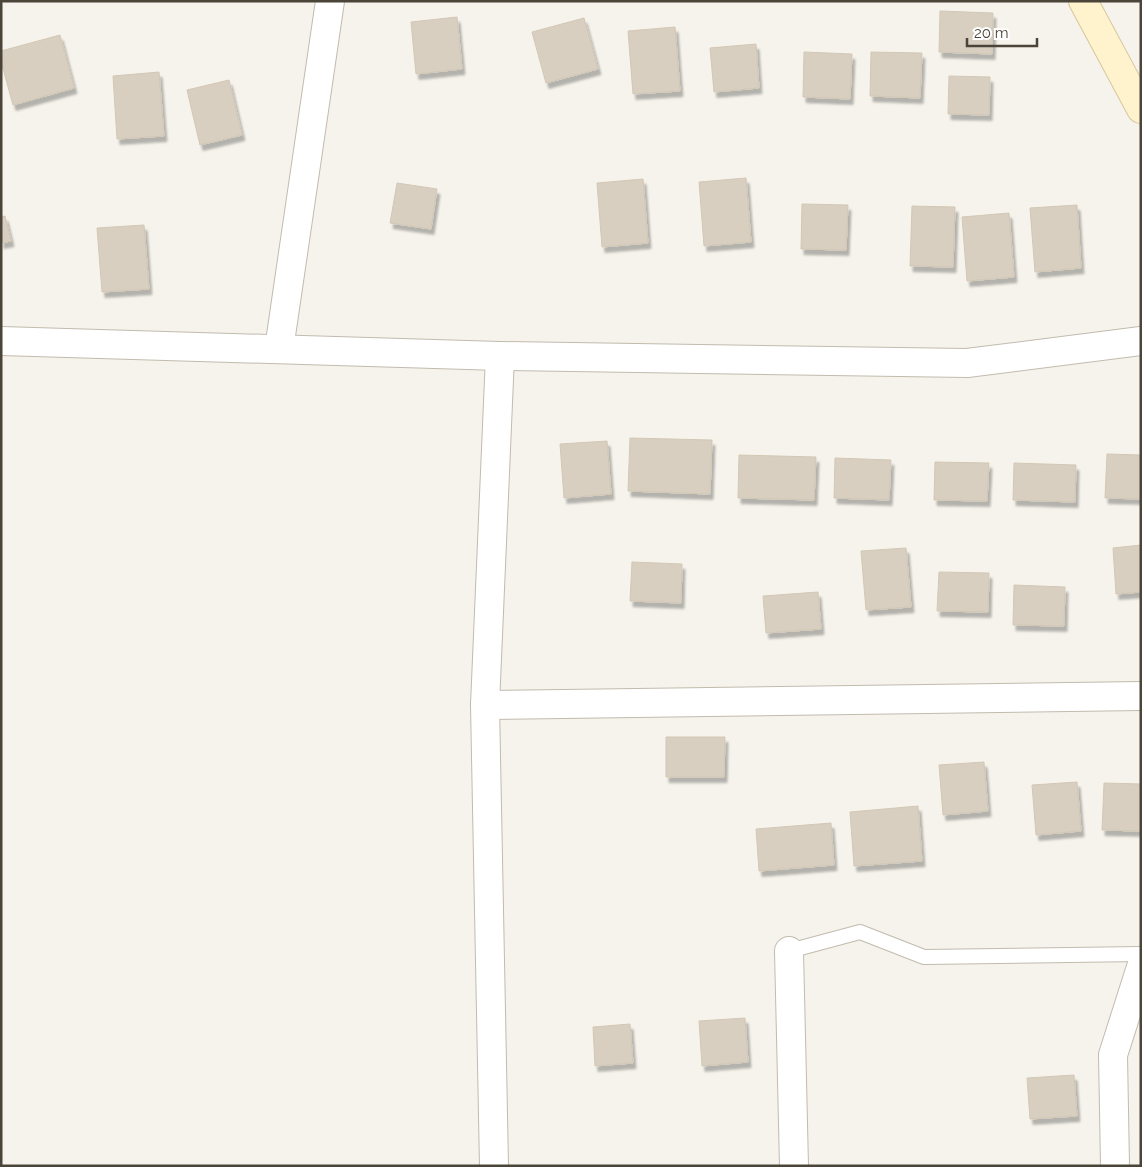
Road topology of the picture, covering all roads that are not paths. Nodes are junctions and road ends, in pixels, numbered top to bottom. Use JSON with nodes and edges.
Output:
{"nodes":[{"id":1,"x":330,"y":1,"type":"edge"},
{"id":2,"x":1083,"y":1,"type":"edge"},
{"id":3,"x":1141,"y":109,"type":"edge"},
{"id":4,"x":1141,"y":341,"type":"edge"},
{"id":5,"x":1,"y":342,"type":"edge"},
{"id":6,"x":279,"y":349,"type":"junction"},
{"id":7,"x":500,"y":356,"type":"junction"},
{"id":8,"x":1141,"y":696,"type":"edge"},
{"id":9,"x":485,"y":705,"type":"junction"},
{"id":10,"x":789,"y":951,"type":"joint"},
{"id":11,"x":1141,"y":954,"type":"edge"},
{"id":12,"x":1141,"y":967,"type":"edge"},
{"id":13,"x":494,"y":1166,"type":"edge"},
{"id":14,"x":794,"y":1166,"type":"edge"},
{"id":15,"x":1115,"y":1166,"type":"edge"}],
"edges":[{"from":1,"to":6,"type":"street"},
{"from":2,"to":3,"type":"street"},
{"from":4,"to":7,"type":"street"},
{"from":5,"to":6,"type":"street"},
{"from":6,"to":7,"type":"street"},
{"from":7,"to":9,"type":"street"},
{"from":8,"to":9,"type":"street"},
{"from":9,"to":13,"type":"street"},
{"from":10,"to":11,"type":"lane"},
{"from":10,"to":14,"type":"street"},
{"from":12,"to":15,"type":"street"}]}
